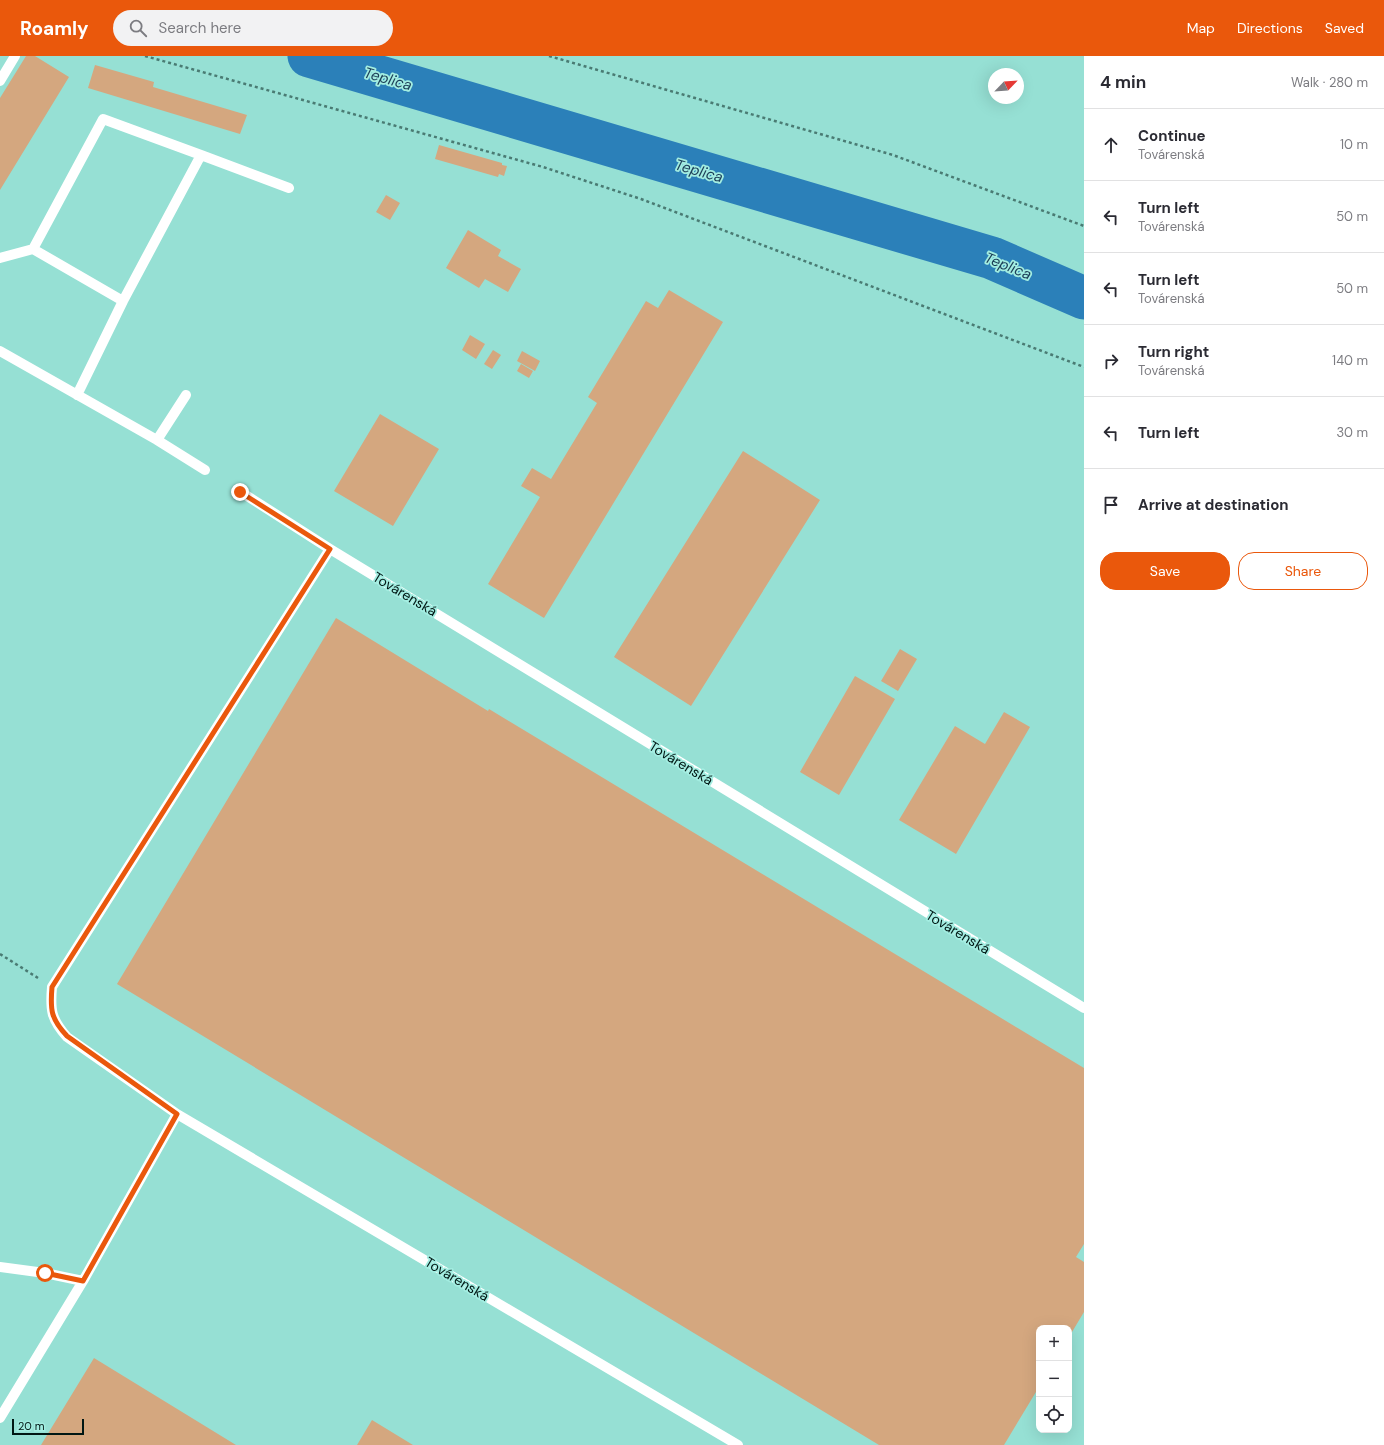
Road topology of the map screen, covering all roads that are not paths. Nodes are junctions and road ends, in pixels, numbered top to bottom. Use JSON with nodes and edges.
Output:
{"nodes":[{"id":1,"x":16,"y":56,"type":"edge"},
{"id":2,"x":0,"y":81,"type":"edge"},
{"id":3,"x":201,"y":155,"type":"junction"},
{"id":4,"x":289,"y":188,"type":"dead end"},
{"id":5,"x":33,"y":249,"type":"junction"},
{"id":6,"x":0,"y":258,"type":"edge"},
{"id":7,"x":123,"y":301,"type":"junction"},
{"id":8,"x":0,"y":351,"type":"edge"},
{"id":9,"x":77,"y":395,"type":"junction"},
{"id":10,"x":186,"y":395,"type":"dead end"},
{"id":11,"x":157,"y":440,"type":"junction"},
{"id":12,"x":205,"y":470,"type":"dead end"},
{"id":13,"x":240,"y":492,"type":"dead end"},
{"id":14,"x":330,"y":549,"type":"junction"},
{"id":15,"x":1084,"y":1008,"type":"edge"},
{"id":16,"x":177,"y":1114,"type":"junction"},
{"id":17,"x":0,"y":1267,"type":"edge"},
{"id":18,"x":83,"y":1281,"type":"junction"},
{"id":19,"x":0,"y":1418,"type":"edge"},
{"id":20,"x":738,"y":1445,"type":"edge"}],
"edges":[{"from":1,"to":2,"type":"lane"},
{"from":3,"to":4,"type":"lane"},
{"from":3,"to":5,"type":"lane"},
{"from":3,"to":7,"type":"lane"},
{"from":5,"to":6,"type":"lane"},
{"from":5,"to":7,"type":"lane"},
{"from":7,"to":9,"type":"lane"},
{"from":8,"to":9,"type":"lane"},
{"from":9,"to":11,"type":"lane"},
{"from":10,"to":11,"type":"lane"},
{"from":11,"to":12,"type":"lane"},
{"from":13,"to":14,"type":"lane"},
{"from":14,"to":15,"type":"lane","name":"Továrenská"},
{"from":14,"to":16,"type":"lane","name":"Továrenská"},
{"from":16,"to":18,"type":"lane"},
{"from":16,"to":20,"type":"lane","name":"Továrenská"},
{"from":17,"to":18,"type":"lane"},
{"from":18,"to":19,"type":"lane"}]}
